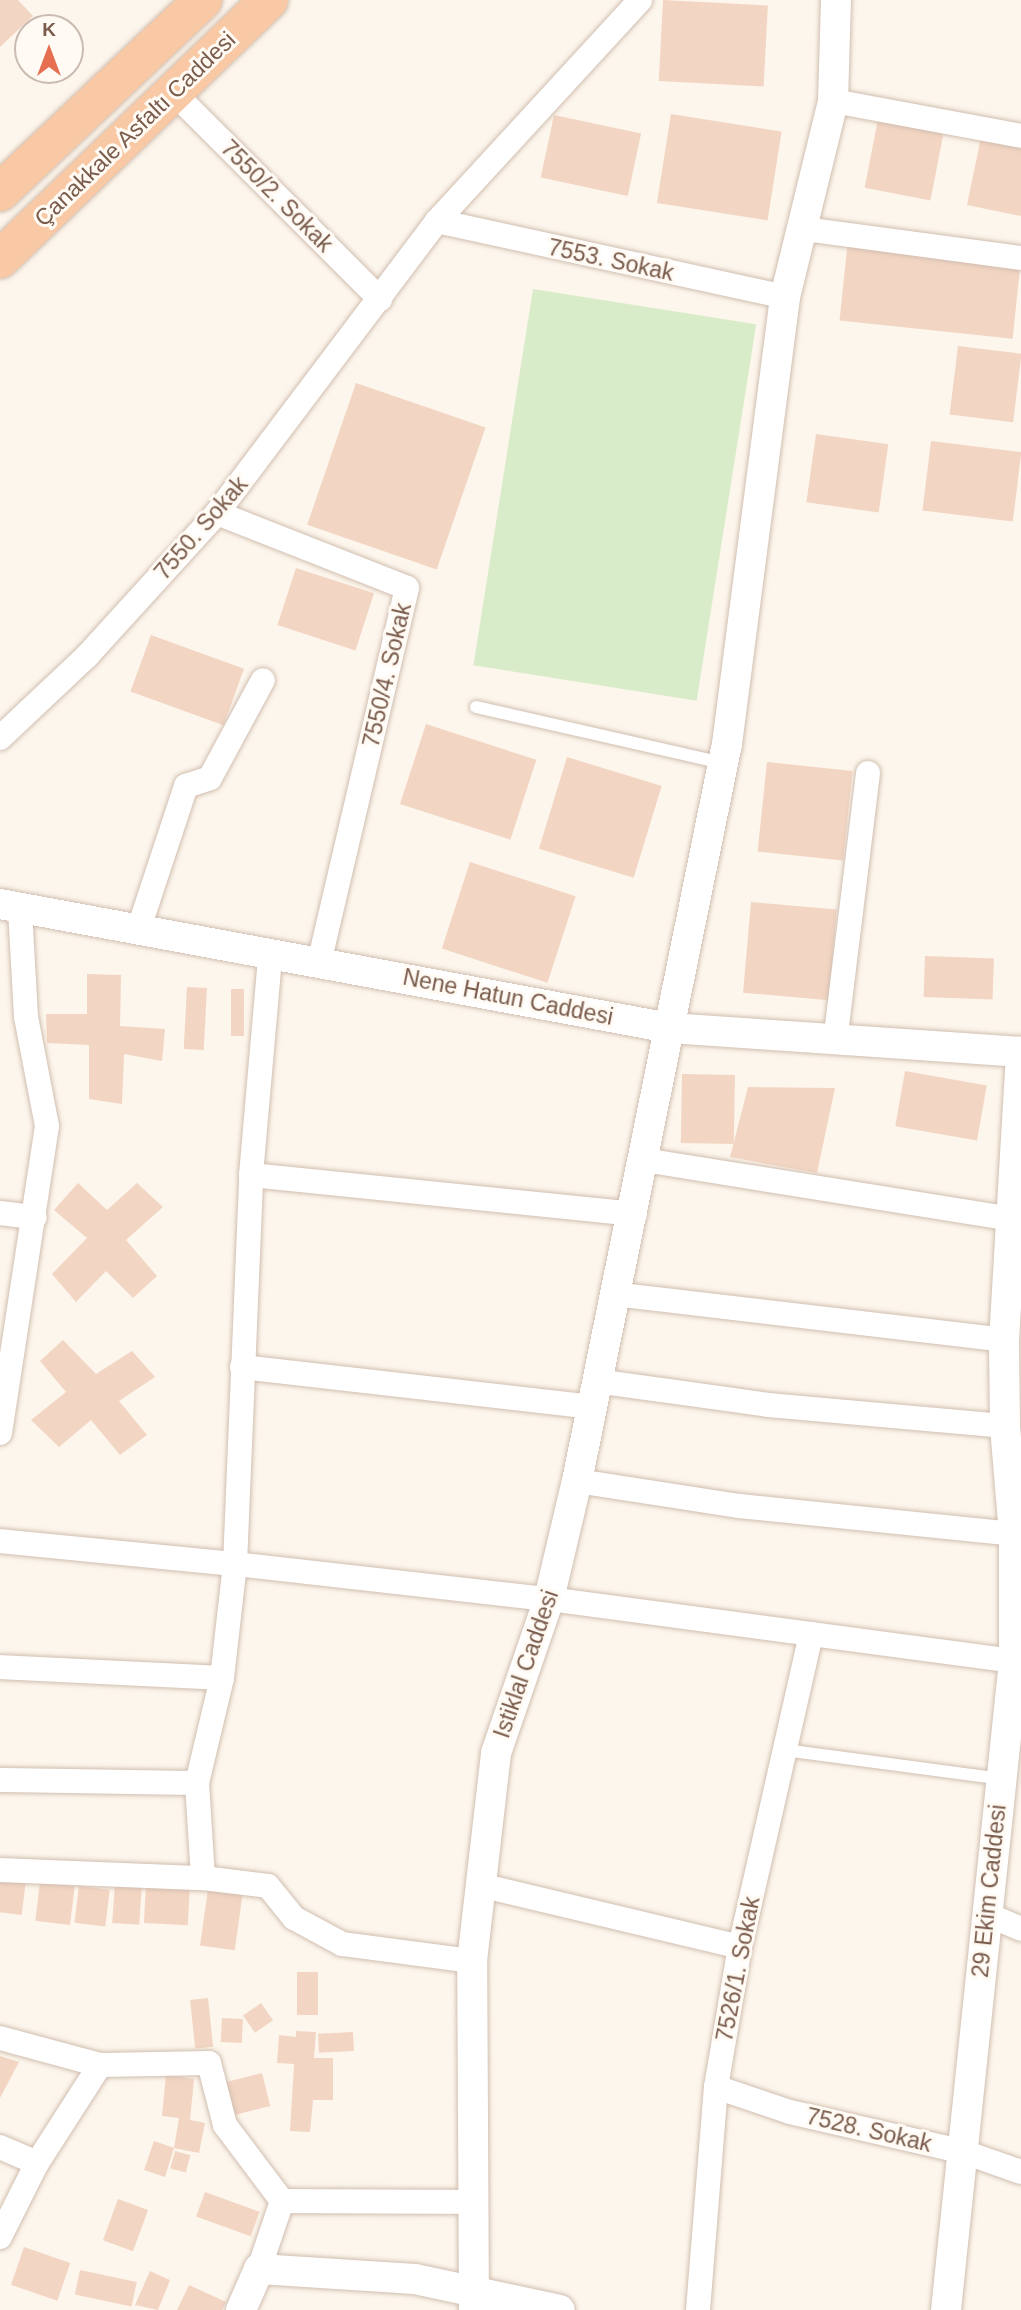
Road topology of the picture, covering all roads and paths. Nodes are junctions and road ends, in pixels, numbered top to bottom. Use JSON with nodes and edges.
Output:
{"nodes":[{"id":1,"x":203,"y":0,"type":"edge"},
{"id":2,"x":269,"y":0,"type":"edge"},
{"id":3,"x":640,"y":0,"type":"edge"},
{"id":4,"x":836,"y":0,"type":"edge"},
{"id":5,"x":173,"y":92,"type":"junction"},
{"id":6,"x":834,"y":101,"type":"junction"},
{"id":7,"x":1021,"y":136,"type":"edge"},
{"id":8,"x":0,"y":192,"type":"edge"},
{"id":9,"x":437,"y":221,"type":"junction"},
{"id":10,"x":804,"y":229,"type":"junction"},
{"id":11,"x":1021,"y":258,"type":"edge"},
{"id":12,"x":0,"y":259,"type":"edge"},
{"id":13,"x":785,"y":297,"type":"junction"},
{"id":14,"x":380,"y":299,"type":"junction"},
{"id":15,"x":218,"y":513,"type":"junction"},
{"id":16,"x":263,"y":680,"type":"dead end"},
{"id":17,"x":476,"y":707,"type":"dead end"},
{"id":18,"x":0,"y":738,"type":"edge"},
{"id":19,"x":724,"y":763,"type":"junction"},
{"id":20,"x":868,"y":773,"type":"dead end"},
{"id":21,"x":10,"y":907,"type":"edge"},
{"id":22,"x":138,"y":931,"type":"junction"},
{"id":23,"x":270,"y":956,"type":"junction"},
{"id":24,"x":320,"y":960,"type":"junction"},
{"id":25,"x":670,"y":1028,"type":"junction"},
{"id":26,"x":835,"y":1042,"type":"junction"},
{"id":27,"x":1021,"y":1052,"type":"edge"},
{"id":28,"x":644,"y":1160,"type":"junction"},
{"id":29,"x":251,"y":1175,"type":"junction"},
{"id":30,"x":0,"y":1213,"type":"edge"},
{"id":31,"x":635,"y":1214,"type":"junction"},
{"id":32,"x":35,"y":1217,"type":"junction"},
{"id":33,"x":1011,"y":1219,"type":"junction"},
{"id":34,"x":614,"y":1294,"type":"junction"},
{"id":35,"x":1004,"y":1340,"type":"junction"},
{"id":36,"x":242,"y":1367,"type":"junction"},
{"id":37,"x":594,"y":1394,"type":"junction"},
{"id":38,"x":1005,"y":1426,"type":"junction"},
{"id":39,"x":0,"y":1433,"type":"edge"},
{"id":40,"x":577,"y":1481,"type":"junction"},
{"id":41,"x":1014,"y":1534,"type":"junction"},
{"id":42,"x":0,"y":1541,"type":"edge"},
{"id":43,"x":235,"y":1564,"type":"junction"},
{"id":44,"x":1017,"y":1594,"type":"edge"},
{"id":45,"x":550,"y":1599,"type":"junction"},
{"id":46,"x":811,"y":1634,"type":"junction"},
{"id":47,"x":1014,"y":1661,"type":"junction"},
{"id":48,"x":0,"y":1667,"type":"edge"},
{"id":49,"x":222,"y":1678,"type":"junction"},
{"id":50,"x":785,"y":1750,"type":"junction"},
{"id":51,"x":1001,"y":1779,"type":"junction"},
{"id":52,"x":0,"y":1780,"type":"edge"},
{"id":53,"x":197,"y":1783,"type":"junction"},
{"id":54,"x":0,"y":1870,"type":"edge"},
{"id":55,"x":203,"y":1878,"type":"junction"},
{"id":56,"x":480,"y":1885,"type":"junction"},
{"id":57,"x":986,"y":1914,"type":"junction"},
{"id":58,"x":1021,"y":1929,"type":"edge"},
{"id":59,"x":740,"y":1947,"type":"junction"},
{"id":60,"x":472,"y":1961,"type":"junction"},
{"id":61,"x":0,"y":2038,"type":"edge"},
{"id":62,"x":100,"y":2065,"type":"junction"},
{"id":63,"x":716,"y":2087,"type":"junction"},
{"id":64,"x":0,"y":2147,"type":"edge"},
{"id":65,"x":964,"y":2152,"type":"junction"},
{"id":66,"x":37,"y":2163,"type":"junction"},
{"id":67,"x":1021,"y":2172,"type":"edge"},
{"id":68,"x":282,"y":2201,"type":"junction"},
{"id":69,"x":476,"y":2202,"type":"junction"},
{"id":70,"x":0,"y":2237,"type":"edge"},
{"id":71,"x":259,"y":2269,"type":"junction"},
{"id":72,"x":475,"y":2299,"type":"edge"},
{"id":73,"x":241,"y":2310,"type":"edge"},
{"id":74,"x":561,"y":2310,"type":"edge"},
{"id":75,"x":698,"y":2310,"type":"edge"},
{"id":76,"x":946,"y":2310,"type":"edge"}],
"edges":[{"from":1,"to":8,"type":"highway","name":"Çanakkale Asfaltı Caddesi"},
{"from":2,"to":5,"type":"highway","name":"Çanakkale Asfaltı Caddesi"},
{"from":3,"to":9,"type":"street","name":"7550. Sokak"},
{"from":4,"to":6,"type":"street","name":"Istiklal Caddesi"},
{"from":5,"to":12,"type":"highway","name":"Çanakkale Asfaltı Caddesi"},
{"from":5,"to":14,"type":"street","name":"7550/2. Sokak"},
{"from":6,"to":7,"type":"street"},
{"from":6,"to":10,"type":"street","name":"Istiklal Caddesi"},
{"from":9,"to":13,"type":"street","name":"7553. Sokak"},
{"from":9,"to":14,"type":"street","name":"7550. Sokak"},
{"from":10,"to":11,"type":"street"},
{"from":10,"to":13,"type":"street","name":"Istiklal Caddesi"},
{"from":13,"to":19,"type":"street","name":"Istiklal Caddesi"},
{"from":14,"to":15,"type":"street","name":"7550. Sokak"},
{"from":15,"to":18,"type":"street","name":"7550. Sokak"},
{"from":15,"to":24,"type":"street","name":"7550/4. Sokak"},
{"from":16,"to":22,"type":"street"},
{"from":17,"to":19,"type":"lane"},
{"from":19,"to":25,"type":"street","name":"Istiklal Caddesi"},
{"from":20,"to":26,"type":"street"},
{"from":21,"to":22,"type":"street","name":"Nene Hatun Caddesi"},
{"from":21,"to":32,"type":"street"},
{"from":22,"to":23,"type":"street","name":"Nene Hatun Caddesi"},
{"from":23,"to":24,"type":"street","name":"Nene Hatun Caddesi"},
{"from":23,"to":29,"type":"street"},
{"from":24,"to":25,"type":"street","name":"Nene Hatun Caddesi"},
{"from":25,"to":26,"type":"street","name":"Nene Hatun Caddesi"},
{"from":25,"to":28,"type":"street","name":"Istiklal Caddesi"},
{"from":26,"to":27,"type":"street","name":"Nene Hatun Caddesi"},
{"from":27,"to":33,"type":"street","name":"29 Ekim Caddesi"},
{"from":28,"to":31,"type":"street","name":"Istiklal Caddesi"},
{"from":28,"to":33,"type":"street"},
{"from":29,"to":31,"type":"street"},
{"from":29,"to":36,"type":"street"},
{"from":30,"to":32,"type":"street"},
{"from":31,"to":34,"type":"street","name":"Istiklal Caddesi"},
{"from":32,"to":39,"type":"street"},
{"from":33,"to":35,"type":"street","name":"29 Ekim Caddesi"},
{"from":34,"to":35,"type":"street"},
{"from":34,"to":37,"type":"street","name":"Istiklal Caddesi"},
{"from":35,"to":38,"type":"street","name":"29 Ekim Caddesi"},
{"from":36,"to":37,"type":"street"},
{"from":36,"to":43,"type":"street"},
{"from":37,"to":38,"type":"street"},
{"from":37,"to":40,"type":"street","name":"Istiklal Caddesi"},
{"from":38,"to":41,"type":"street","name":"29 Ekim Caddesi"},
{"from":40,"to":41,"type":"street"},
{"from":40,"to":45,"type":"street","name":"Istiklal Caddesi"},
{"from":41,"to":44,"type":"street","name":"29 Ekim Caddesi"},
{"from":42,"to":43,"type":"street"},
{"from":43,"to":45,"type":"street"},
{"from":43,"to":49,"type":"street"},
{"from":44,"to":47,"type":"street","name":"29 Ekim Caddesi"},
{"from":45,"to":46,"type":"street"},
{"from":45,"to":56,"type":"street","name":"Istiklal Caddesi"},
{"from":46,"to":47,"type":"street"},
{"from":46,"to":50,"type":"street","name":"7526/1. Sokak"},
{"from":47,"to":51,"type":"street","name":"29 Ekim Caddesi"},
{"from":48,"to":49,"type":"street"},
{"from":49,"to":53,"type":"street"},
{"from":50,"to":51,"type":"lane"},
{"from":50,"to":59,"type":"street","name":"7526/1. Sokak"},
{"from":51,"to":57,"type":"street","name":"29 Ekim Caddesi"},
{"from":52,"to":53,"type":"street"},
{"from":53,"to":55,"type":"street"},
{"from":54,"to":55,"type":"street"},
{"from":55,"to":60,"type":"street"},
{"from":56,"to":59,"type":"street"},
{"from":56,"to":60,"type":"street","name":"Istiklal Caddesi"},
{"from":57,"to":58,"type":"street"},
{"from":57,"to":65,"type":"street","name":"29 Ekim Caddesi"},
{"from":59,"to":63,"type":"street","name":"7526/1. Sokak"},
{"from":60,"to":69,"type":"street","name":"Istiklal Caddesi"},
{"from":61,"to":62,"type":"street"},
{"from":62,"to":66,"type":"street"},
{"from":62,"to":68,"type":"street"},
{"from":63,"to":65,"type":"street","name":"7528. Sokak"},
{"from":63,"to":75,"type":"street","name":"7526/1. Sokak"},
{"from":64,"to":66,"type":"street"},
{"from":65,"to":67,"type":"street","name":"7528. Sokak"},
{"from":65,"to":76,"type":"street","name":"29 Ekim Caddesi"},
{"from":66,"to":70,"type":"street"},
{"from":68,"to":69,"type":"street"},
{"from":68,"to":71,"type":"street"},
{"from":69,"to":72,"type":"street","name":"Istiklal Caddesi"},
{"from":71,"to":72,"type":"street"},
{"from":71,"to":73,"type":"street"},
{"from":72,"to":74,"type":"street"}]}
